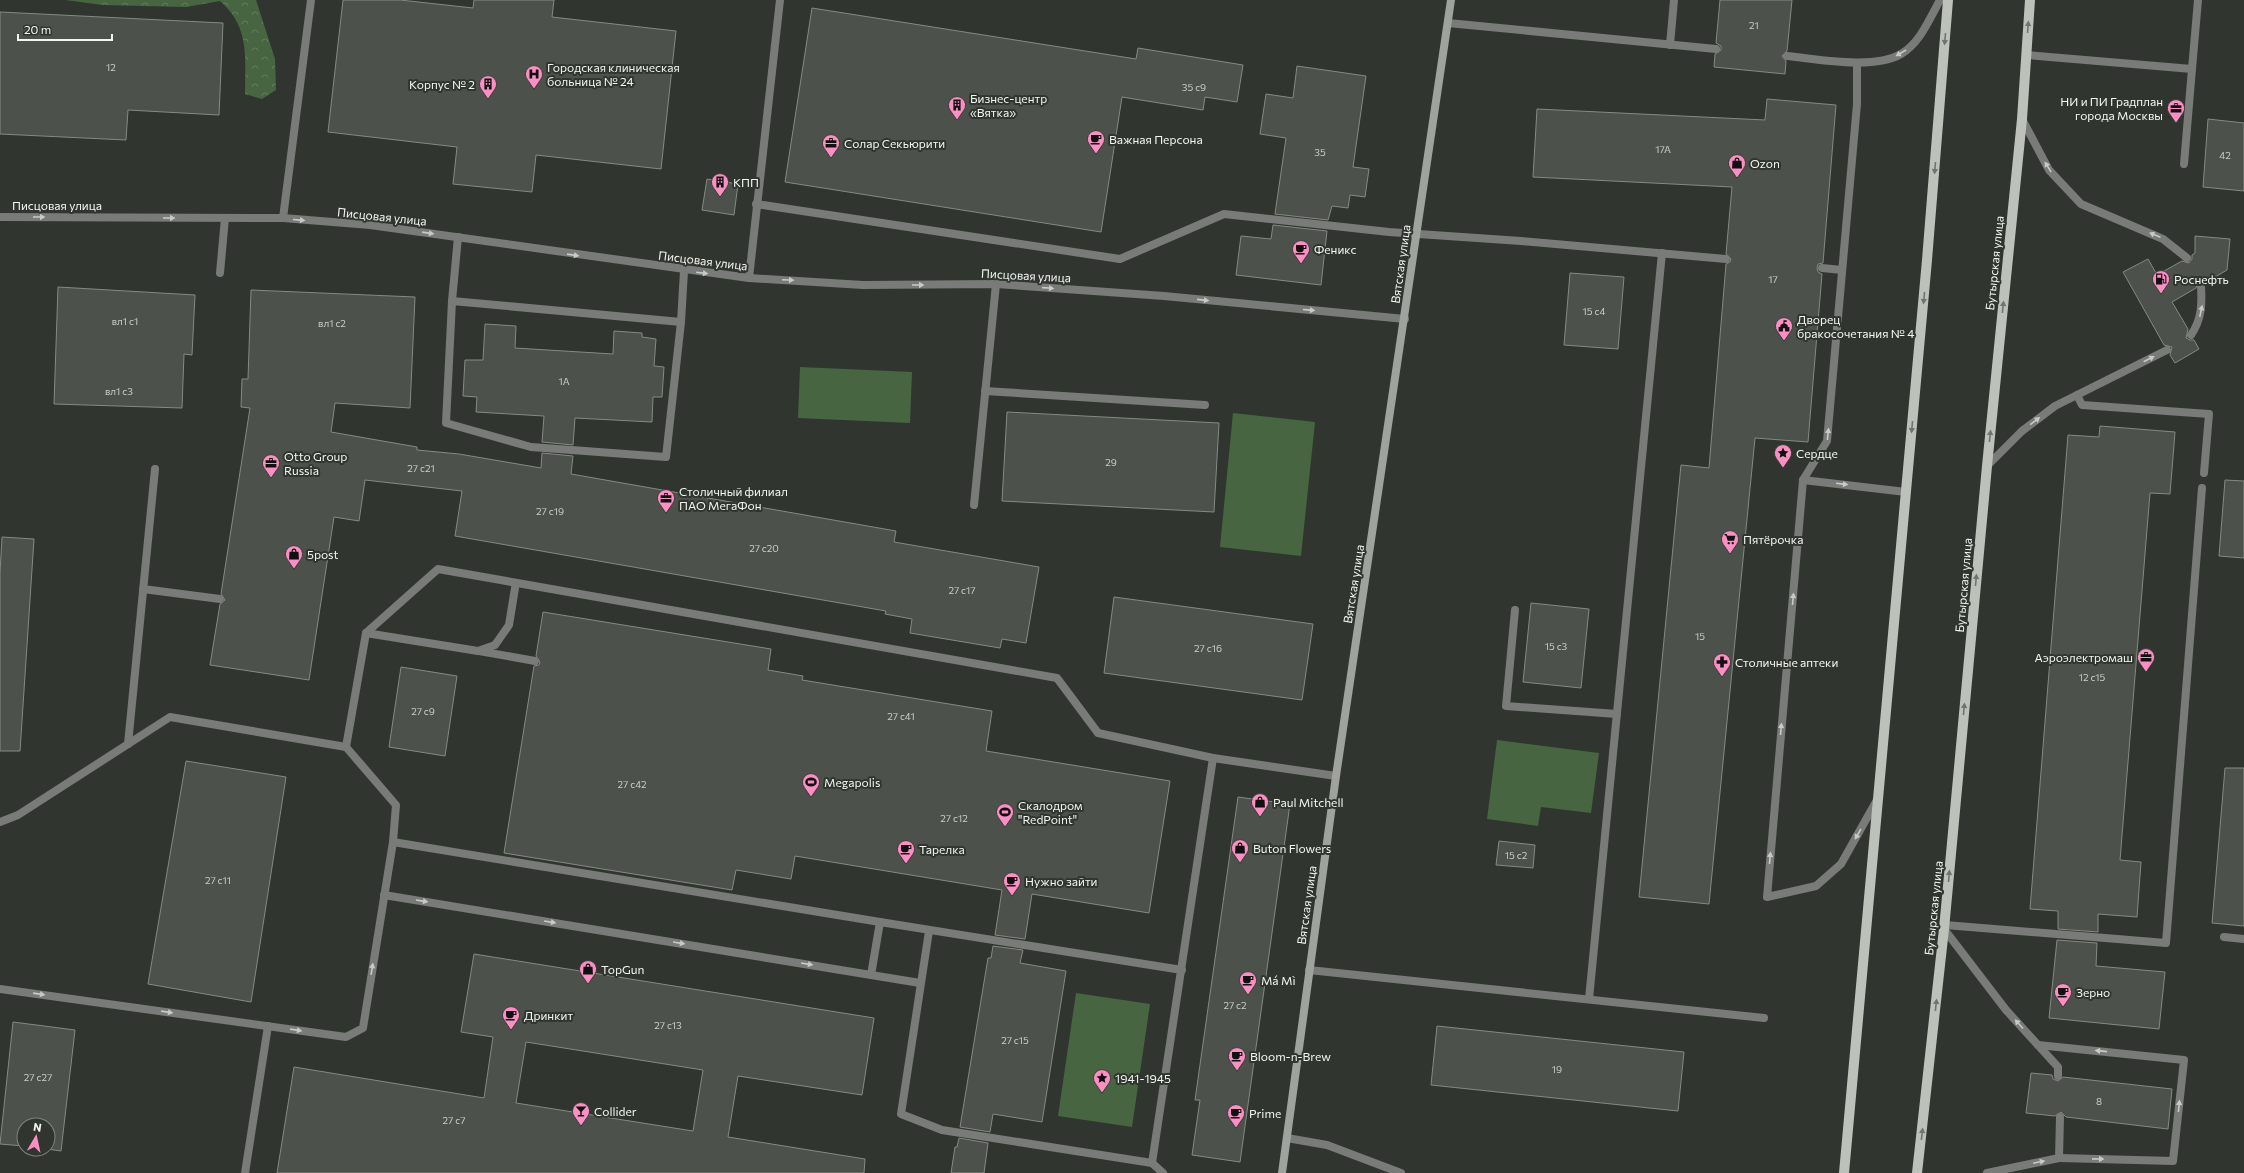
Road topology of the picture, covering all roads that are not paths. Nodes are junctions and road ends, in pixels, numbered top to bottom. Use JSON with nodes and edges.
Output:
{"nodes":[{"id":1,"x":311,"y":0,"type":"edge"},
{"id":2,"x":780,"y":0,"type":"edge"},
{"id":3,"x":1451,"y":0,"type":"edge"},
{"id":4,"x":1674,"y":0,"type":"edge"},
{"id":5,"x":1940,"y":0,"type":"edge"},
{"id":6,"x":1948,"y":0,"type":"edge"},
{"id":7,"x":2030,"y":0,"type":"edge"},
{"id":8,"x":2198,"y":0,"type":"edge"},
{"id":9,"x":1448,"y":23,"type":"junction"},
{"id":10,"x":1670,"y":45,"type":"junction"},
{"id":11,"x":1716,"y":49,"type":"dead end"},
{"id":12,"x":2027,"y":54,"type":"junction"},
{"id":13,"x":1787,"y":56,"type":"dead end"},
{"id":14,"x":1857,"y":63,"type":"junction"},
{"id":15,"x":2192,"y":68,"type":"junction"},
{"id":16,"x":2022,"y":119,"type":"junction"},
{"id":17,"x":2184,"y":164,"type":"dead end"},
{"id":18,"x":756,"y":204,"type":"junction"},
{"id":19,"x":0,"y":217,"type":"edge"},
{"id":20,"x":225,"y":218,"type":"junction"},
{"id":21,"x":283,"y":218,"type":"junction"},
{"id":22,"x":1417,"y":234,"type":"junction"},
{"id":23,"x":458,"y":237,"type":"junction"},
{"id":24,"x":1662,"y":253,"type":"junction"},
{"id":25,"x":2187,"y":258,"type":"dead end"},
{"id":26,"x":1726,"y":259,"type":"dead end"},
{"id":27,"x":1822,"y":268,"type":"dead end"},
{"id":28,"x":1842,"y":270,"type":"junction"},
{"id":29,"x":684,"y":271,"type":"junction"},
{"id":30,"x":220,"y":273,"type":"dead end"},
{"id":31,"x":749,"y":278,"type":"junction"},
{"id":32,"x":996,"y":284,"type":"junction"},
{"id":33,"x":2201,"y":286,"type":"dead end"},
{"id":34,"x":452,"y":301,"type":"junction"},
{"id":35,"x":1405,"y":319,"type":"junction"},
{"id":36,"x":681,"y":322,"type":"junction"},
{"id":37,"x":2191,"y":335,"type":"dead end"},
{"id":38,"x":2167,"y":350,"type":"dead end"},
{"id":39,"x":985,"y":391,"type":"junction"},
{"id":40,"x":2077,"y":395,"type":"junction"},
{"id":41,"x":1205,"y":405,"type":"dead end"},
{"id":42,"x":1986,"y":466,"type":"junction"},
{"id":43,"x":155,"y":469,"type":"dead end"},
{"id":44,"x":2204,"y":473,"type":"dead end"},
{"id":45,"x":1803,"y":480,"type":"junction"},
{"id":46,"x":2202,"y":488,"type":"dead end"},
{"id":47,"x":1906,"y":492,"type":"junction"},
{"id":48,"x":974,"y":505,"type":"dead end"},
{"id":49,"x":515,"y":588,"type":"dead end"},
{"id":50,"x":143,"y":589,"type":"junction"},
{"id":51,"x":220,"y":599,"type":"dead end"},
{"id":52,"x":1516,"y":610,"type":"dead end"},
{"id":53,"x":366,"y":633,"type":"junction"},
{"id":54,"x":478,"y":651,"type":"junction"},
{"id":55,"x":535,"y":662,"type":"dead end"},
{"id":56,"x":1617,"y":714,"type":"junction"},
{"id":57,"x":128,"y":744,"type":"junction"},
{"id":58,"x":346,"y":747,"type":"junction"},
{"id":59,"x":1213,"y":758,"type":"junction"},
{"id":60,"x":1336,"y":776,"type":"junction"},
{"id":61,"x":1877,"y":800,"type":"junction"},
{"id":62,"x":0,"y":822,"type":"edge"},
{"id":63,"x":392,"y":842,"type":"junction"},
{"id":64,"x":384,"y":895,"type":"junction"},
{"id":65,"x":880,"y":922,"type":"junction"},
{"id":66,"x":1944,"y":927,"type":"junction"},
{"id":67,"x":929,"y":931,"type":"junction"},
{"id":68,"x":2224,"y":937,"type":"dead end"},
{"id":69,"x":2244,"y":939,"type":"edge"},
{"id":70,"x":1182,"y":970,"type":"junction"},
{"id":71,"x":1309,"y":970,"type":"junction"},
{"id":72,"x":871,"y":975,"type":"junction"},
{"id":73,"x":920,"y":983,"type":"junction"},
{"id":74,"x":0,"y":989,"type":"edge"},
{"id":75,"x":1589,"y":1000,"type":"junction"},
{"id":76,"x":1764,"y":1018,"type":"dead end"},
{"id":77,"x":268,"y":1026,"type":"junction"},
{"id":78,"x":2038,"y":1045,"type":"junction"},
{"id":79,"x":2058,"y":1076,"type":"dead end"},
{"id":80,"x":2060,"y":1117,"type":"dead end"},
{"id":81,"x":1287,"y":1138,"type":"junction"},
{"id":82,"x":2059,"y":1158,"type":"junction"},
{"id":83,"x":1152,"y":1163,"type":"junction"},
{"id":84,"x":245,"y":1173,"type":"edge"},
{"id":85,"x":1163,"y":1173,"type":"edge"},
{"id":86,"x":1282,"y":1173,"type":"edge"},
{"id":87,"x":1401,"y":1173,"type":"edge"},
{"id":88,"x":1844,"y":1173,"type":"edge"},
{"id":89,"x":1917,"y":1173,"type":"edge"},
{"id":90,"x":1987,"y":1173,"type":"edge"}],
"edges":[{"from":1,"to":21,"type":"street"},
{"from":2,"to":18,"type":"street"},
{"from":3,"to":9,"type":"street","name":"Вятская улица"},
{"from":4,"to":10,"type":"street"},
{"from":5,"to":14,"type":"street","one_way":true},
{"from":6,"to":47,"type":"main road","one_way":true},
{"from":12,"to":7,"type":"main road","name":"Бутырская улица","one_way":true},
{"from":8,"to":15,"type":"street"},
{"from":9,"to":10,"type":"street"},
{"from":9,"to":22,"type":"street","name":"Вятская улица"},
{"from":10,"to":11,"type":"street"},
{"from":12,"to":15,"type":"street"},
{"from":12,"to":16,"type":"main road","name":"Бутырская улица"},
{"from":13,"to":14,"type":"street"},
{"from":14,"to":28,"type":"street"},
{"from":15,"to":17,"type":"street"},
{"from":25,"to":16,"type":"street","one_way":true},
{"from":42,"to":16,"type":"main road","name":"Бутырская улица","one_way":true},
{"from":18,"to":22,"type":"street"},
{"from":18,"to":31,"type":"street"},
{"from":19,"to":20,"type":"street","name":"Писцовая улица","one_way":true},
{"from":20,"to":21,"type":"street","name":"Писцовая улица"},
{"from":20,"to":30,"type":"street"},
{"from":21,"to":23,"type":"street","name":"Писцовая улица","one_way":true},
{"from":22,"to":24,"type":"street"},
{"from":22,"to":35,"type":"street","name":"Вятская улица"},
{"from":23,"to":29,"type":"street","name":"Писцовая улица","one_way":true},
{"from":23,"to":34,"type":"street"},
{"from":24,"to":26,"type":"street"},
{"from":24,"to":56,"type":"street"},
{"from":27,"to":28,"type":"street"},
{"from":45,"to":28,"type":"street","one_way":true},
{"from":29,"to":31,"type":"street","name":"Писцовая улица","one_way":true},
{"from":29,"to":36,"type":"street"},
{"from":31,"to":32,"type":"street","name":"Писцовая улица","one_way":true},
{"from":32,"to":35,"type":"street","name":"Писцовая улица","one_way":true},
{"from":32,"to":39,"type":"street"},
{"from":37,"to":33,"type":"street","one_way":true},
{"from":34,"to":36,"type":"street"},
{"from":34,"to":36,"type":"street"},
{"from":35,"to":60,"type":"street","name":"Вятская улица"},
{"from":40,"to":38,"type":"street","one_way":true},
{"from":39,"to":41,"type":"street"},
{"from":39,"to":48,"type":"street"},
{"from":42,"to":40,"type":"street","one_way":true},
{"from":40,"to":44,"type":"street"},
{"from":66,"to":42,"type":"main road","name":"Бутырская улица","one_way":true},
{"from":43,"to":50,"type":"street"},
{"from":45,"to":47,"type":"street","one_way":true},
{"from":61,"to":45,"type":"street","one_way":true},
{"from":46,"to":66,"type":"street"},
{"from":47,"to":61,"type":"main road"},
{"from":49,"to":54,"type":"street"},
{"from":50,"to":51,"type":"street"},
{"from":50,"to":57,"type":"street"},
{"from":52,"to":56,"type":"street"},
{"from":53,"to":54,"type":"street"},
{"from":53,"to":58,"type":"street"},
{"from":53,"to":59,"type":"street"},
{"from":54,"to":55,"type":"street"},
{"from":56,"to":75,"type":"street"},
{"from":57,"to":58,"type":"street"},
{"from":57,"to":62,"type":"street"},
{"from":58,"to":63,"type":"street"},
{"from":59,"to":60,"type":"street"},
{"from":59,"to":70,"type":"street"},
{"from":60,"to":71,"type":"street","name":"Вятская улица"},
{"from":61,"to":88,"type":"main road"},
{"from":63,"to":64,"type":"street"},
{"from":63,"to":65,"type":"street"},
{"from":64,"to":72,"type":"street","one_way":true},
{"from":77,"to":64,"type":"street","one_way":true},
{"from":65,"to":67,"type":"street"},
{"from":65,"to":72,"type":"street"},
{"from":78,"to":66,"type":"street","one_way":true},
{"from":89,"to":66,"type":"main road","name":"Бутырская улица","one_way":true},
{"from":67,"to":70,"type":"street"},
{"from":67,"to":73,"type":"street"},
{"from":68,"to":69,"type":"street"},
{"from":70,"to":83,"type":"street"},
{"from":71,"to":75,"type":"street"},
{"from":71,"to":81,"type":"street","name":"Вятская улица"},
{"from":72,"to":73,"type":"street"},
{"from":73,"to":83,"type":"street"},
{"from":74,"to":77,"type":"street","one_way":true},
{"from":75,"to":76,"type":"street"},
{"from":77,"to":84,"type":"street"},
{"from":78,"to":79,"type":"street"},
{"from":82,"to":78,"type":"street","one_way":true},
{"from":80,"to":82,"type":"street"},
{"from":81,"to":86,"type":"street","name":"Вятская улица"},
{"from":81,"to":87,"type":"street"},
{"from":90,"to":82,"type":"street","one_way":true},
{"from":83,"to":85,"type":"street"}]}
